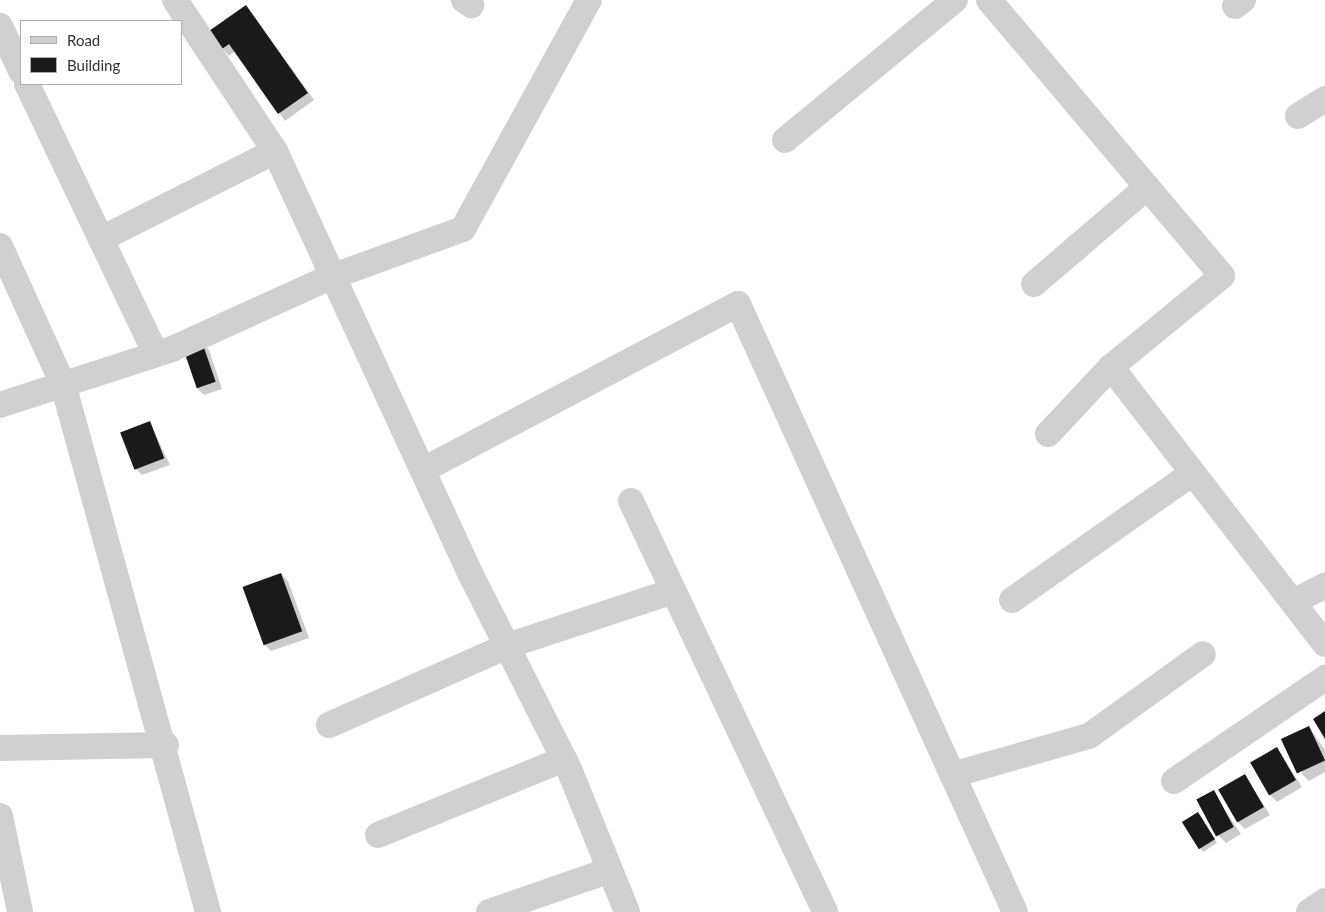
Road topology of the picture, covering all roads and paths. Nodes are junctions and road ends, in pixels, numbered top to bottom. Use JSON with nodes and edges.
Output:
{"nodes":[{"id":1,"x":176,"y":0,"type":"edge"},
{"id":2,"x":589,"y":0,"type":"edge"},
{"id":3,"x":955,"y":0,"type":"edge"},
{"id":4,"x":989,"y":0,"type":"edge"},
{"id":5,"x":0,"y":26,"type":"edge"},
{"id":6,"x":20,"y":69,"type":"edge"},
{"id":7,"x":27,"y":85,"type":"edge"},
{"id":8,"x":1325,"y":99,"type":"edge"},
{"id":9,"x":1298,"y":116,"type":"dead end"},
{"id":10,"x":785,"y":140,"type":"dead end"},
{"id":11,"x":275,"y":151,"type":"junction"},
{"id":12,"x":1147,"y":187,"type":"junction"},
{"id":13,"x":101,"y":239,"type":"junction"},
{"id":14,"x":0,"y":246,"type":"edge"},
{"id":15,"x":331,"y":277,"type":"junction"},
{"id":16,"x":1034,"y":284,"type":"dead end"},
{"id":17,"x":156,"y":354,"type":"junction"},
{"id":18,"x":1111,"y":367,"type":"junction"},
{"id":19,"x":63,"y":384,"type":"junction"},
{"id":20,"x":0,"y":405,"type":"edge"},
{"id":21,"x":1048,"y":434,"type":"dead end"},
{"id":22,"x":423,"y":470,"type":"junction"},
{"id":23,"x":1193,"y":473,"type":"junction"},
{"id":24,"x":631,"y":501,"type":"dead end"},
{"id":25,"x":1325,"y":586,"type":"edge"},
{"id":26,"x":673,"y":591,"type":"junction"},
{"id":27,"x":1012,"y":600,"type":"dead end"},
{"id":28,"x":1293,"y":602,"type":"junction"},
{"id":29,"x":1325,"y":644,"type":"edge"},
{"id":30,"x":507,"y":646,"type":"junction"},
{"id":31,"x":1203,"y":654,"type":"dead end"},
{"id":32,"x":1325,"y":678,"type":"edge"},
{"id":33,"x":329,"y":725,"type":"dead end"},
{"id":34,"x":166,"y":745,"type":"junction"},
{"id":35,"x":0,"y":748,"type":"edge"},
{"id":36,"x":564,"y":759,"type":"junction"},
{"id":37,"x":952,"y":775,"type":"junction"},
{"id":38,"x":1174,"y":781,"type":"dead end"},
{"id":39,"x":0,"y":816,"type":"edge"},
{"id":40,"x":378,"y":835,"type":"dead end"},
{"id":41,"x":610,"y":870,"type":"junction"},
{"id":42,"x":1325,"y":901,"type":"edge"},
{"id":43,"x":20,"y":912,"type":"edge"},
{"id":44,"x":208,"y":912,"type":"edge"},
{"id":45,"x":489,"y":912,"type":"edge"},
{"id":46,"x":627,"y":912,"type":"edge"},
{"id":47,"x":825,"y":912,"type":"edge"},
{"id":48,"x":1014,"y":912,"type":"edge"},
{"id":49,"x":1309,"y":912,"type":"edge"}],
"edges":[{"from":1,"to":11,"type":"street"},
{"from":2,"to":15,"type":"street"},
{"from":3,"to":10,"type":"street"},
{"from":4,"to":12,"type":"street"},
{"from":5,"to":6,"type":"street"},
{"from":7,"to":13,"type":"street"},
{"from":8,"to":9,"type":"street"},
{"from":11,"to":13,"type":"street"},
{"from":11,"to":15,"type":"street"},
{"from":12,"to":16,"type":"street"},
{"from":12,"to":18,"type":"street"},
{"from":13,"to":17,"type":"street"},
{"from":14,"to":19,"type":"street"},
{"from":15,"to":17,"type":"street"},
{"from":15,"to":22,"type":"street"},
{"from":17,"to":19,"type":"street"},
{"from":18,"to":21,"type":"street"},
{"from":18,"to":23,"type":"street"},
{"from":19,"to":20,"type":"street"},
{"from":19,"to":34,"type":"street"},
{"from":22,"to":30,"type":"street"},
{"from":22,"to":37,"type":"street"},
{"from":23,"to":27,"type":"street"},
{"from":23,"to":28,"type":"street"},
{"from":24,"to":26,"type":"street"},
{"from":25,"to":28,"type":"street"},
{"from":26,"to":30,"type":"street"},
{"from":26,"to":47,"type":"street"},
{"from":28,"to":29,"type":"street"},
{"from":30,"to":33,"type":"street"},
{"from":30,"to":36,"type":"street"},
{"from":31,"to":37,"type":"street"},
{"from":32,"to":38,"type":"street"},
{"from":34,"to":35,"type":"street"},
{"from":34,"to":44,"type":"street"},
{"from":36,"to":40,"type":"street"},
{"from":36,"to":41,"type":"street"},
{"from":37,"to":48,"type":"street"},
{"from":39,"to":43,"type":"street"},
{"from":41,"to":45,"type":"street"},
{"from":41,"to":46,"type":"street"},
{"from":42,"to":49,"type":"street"}]}
